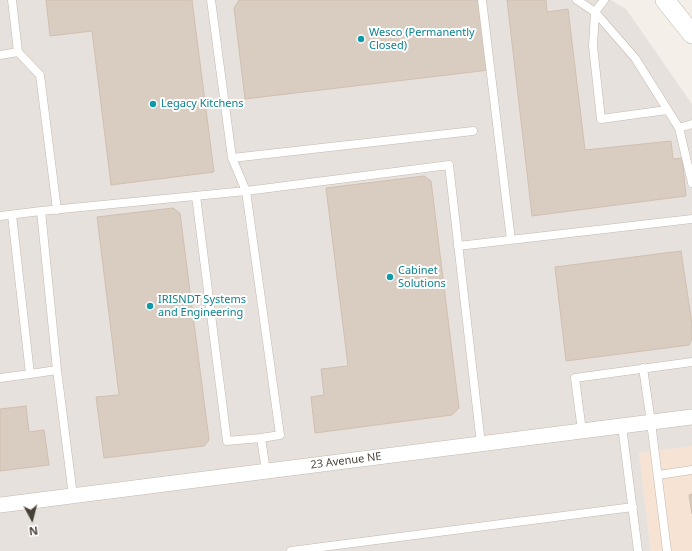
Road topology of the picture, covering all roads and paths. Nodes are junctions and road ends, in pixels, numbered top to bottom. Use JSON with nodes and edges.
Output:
{"nodes":[{"id":1,"x":12,"y":0,"type":"edge"},
{"id":2,"x":211,"y":0,"type":"edge"},
{"id":3,"x":482,"y":0,"type":"edge"},
{"id":4,"x":577,"y":0,"type":"edge"},
{"id":5,"x":604,"y":0,"type":"edge"},
{"id":6,"x":665,"y":0,"type":"edge"},
{"id":7,"x":595,"y":12,"type":"junction"},
{"id":8,"x":692,"y":34,"type":"edge"},
{"id":9,"x":18,"y":52,"type":"junction"},
{"id":10,"x":0,"y":54,"type":"edge"},
{"id":11,"x":667,"y":110,"type":"junction"},
{"id":12,"x":692,"y":124,"type":"edge"},
{"id":13,"x":679,"y":128,"type":"junction"},
{"id":14,"x":473,"y":131,"type":"dead end"},
{"id":15,"x":232,"y":158,"type":"junction"},
{"id":16,"x":692,"y":183,"type":"edge"},
{"id":17,"x":246,"y":191,"type":"junction"},
{"id":18,"x":196,"y":196,"type":"junction"},
{"id":19,"x":57,"y":210,"type":"junction"},
{"id":20,"x":41,"y":211,"type":"junction"},
{"id":21,"x":12,"y":215,"type":"junction"},
{"id":22,"x":0,"y":216,"type":"edge"},
{"id":23,"x":692,"y":219,"type":"edge"},
{"id":24,"x":511,"y":240,"type":"junction"},
{"id":25,"x":458,"y":246,"type":"junction"},
{"id":26,"x":692,"y":362,"type":"edge"},
{"id":27,"x":643,"y":368,"type":"junction"},
{"id":28,"x":57,"y":370,"type":"junction"},
{"id":29,"x":30,"y":374,"type":"junction"},
{"id":30,"x":0,"y":378,"type":"edge"},
{"id":31,"x":692,"y":417,"type":"edge"},
{"id":32,"x":651,"y":422,"type":"junction"},
{"id":33,"x":622,"y":426,"type":"junction"},
{"id":34,"x":582,"y":431,"type":"junction"},
{"id":35,"x":261,"y":438,"type":"junction"},
{"id":36,"x":482,"y":444,"type":"junction"},
{"id":37,"x":692,"y":470,"type":"edge"},
{"id":38,"x":266,"y":471,"type":"junction"},
{"id":39,"x":658,"y":475,"type":"junction"},
{"id":40,"x":73,"y":496,"type":"junction"},
{"id":41,"x":0,"y":505,"type":"edge"},
{"id":42,"x":633,"y":507,"type":"junction"},
{"id":43,"x":291,"y":551,"type":"edge"},
{"id":44,"x":638,"y":551,"type":"edge"},
{"id":45,"x":667,"y":551,"type":"edge"}],
"edges":[{"from":1,"to":9,"type":"lane"},
{"from":2,"to":15,"type":"lane"},
{"from":3,"to":24,"type":"lane"},
{"from":4,"to":7,"type":"lane"},
{"from":5,"to":7,"type":"lane"},
{"from":6,"to":8,"type":"street"},
{"from":7,"to":11,"type":"lane"},
{"from":7,"to":11,"type":"lane"},
{"from":9,"to":10,"type":"lane"},
{"from":9,"to":19,"type":"lane"},
{"from":11,"to":13,"type":"lane"},
{"from":12,"to":13,"type":"lane"},
{"from":13,"to":16,"type":"lane"},
{"from":14,"to":15,"type":"lane"},
{"from":15,"to":17,"type":"lane"},
{"from":17,"to":18,"type":"lane"},
{"from":17,"to":25,"type":"lane"},
{"from":17,"to":35,"type":"lane"},
{"from":18,"to":19,"type":"lane"},
{"from":18,"to":35,"type":"lane"},
{"from":19,"to":20,"type":"lane"},
{"from":20,"to":21,"type":"lane"},
{"from":20,"to":28,"type":"lane"},
{"from":21,"to":22,"type":"lane"},
{"from":21,"to":29,"type":"lane"},
{"from":23,"to":24,"type":"lane"},
{"from":24,"to":25,"type":"lane"},
{"from":25,"to":36,"type":"lane"},
{"from":26,"to":27,"type":"lane"},
{"from":27,"to":32,"type":"lane"},
{"from":27,"to":34,"type":"lane"},
{"from":28,"to":29,"type":"lane"},
{"from":28,"to":40,"type":"lane"},
{"from":29,"to":30,"type":"lane"},
{"from":31,"to":32,"type":"street","name":"23 Avenue NE"},
{"from":32,"to":33,"type":"street","name":"23 Avenue NE"},
{"from":32,"to":39,"type":"lane"},
{"from":33,"to":34,"type":"street","name":"23 Avenue NE"},
{"from":33,"to":42,"type":"lane"},
{"from":34,"to":36,"type":"street","name":"23 Avenue NE"},
{"from":35,"to":38,"type":"lane"},
{"from":36,"to":38,"type":"street","name":"23 Avenue NE"},
{"from":37,"to":39,"type":"lane"},
{"from":38,"to":40,"type":"street","name":"23 Avenue NE"},
{"from":39,"to":45,"type":"lane"},
{"from":40,"to":41,"type":"street","name":"23 Avenue NE"},
{"from":42,"to":43,"type":"lane"},
{"from":42,"to":44,"type":"lane"}]}
